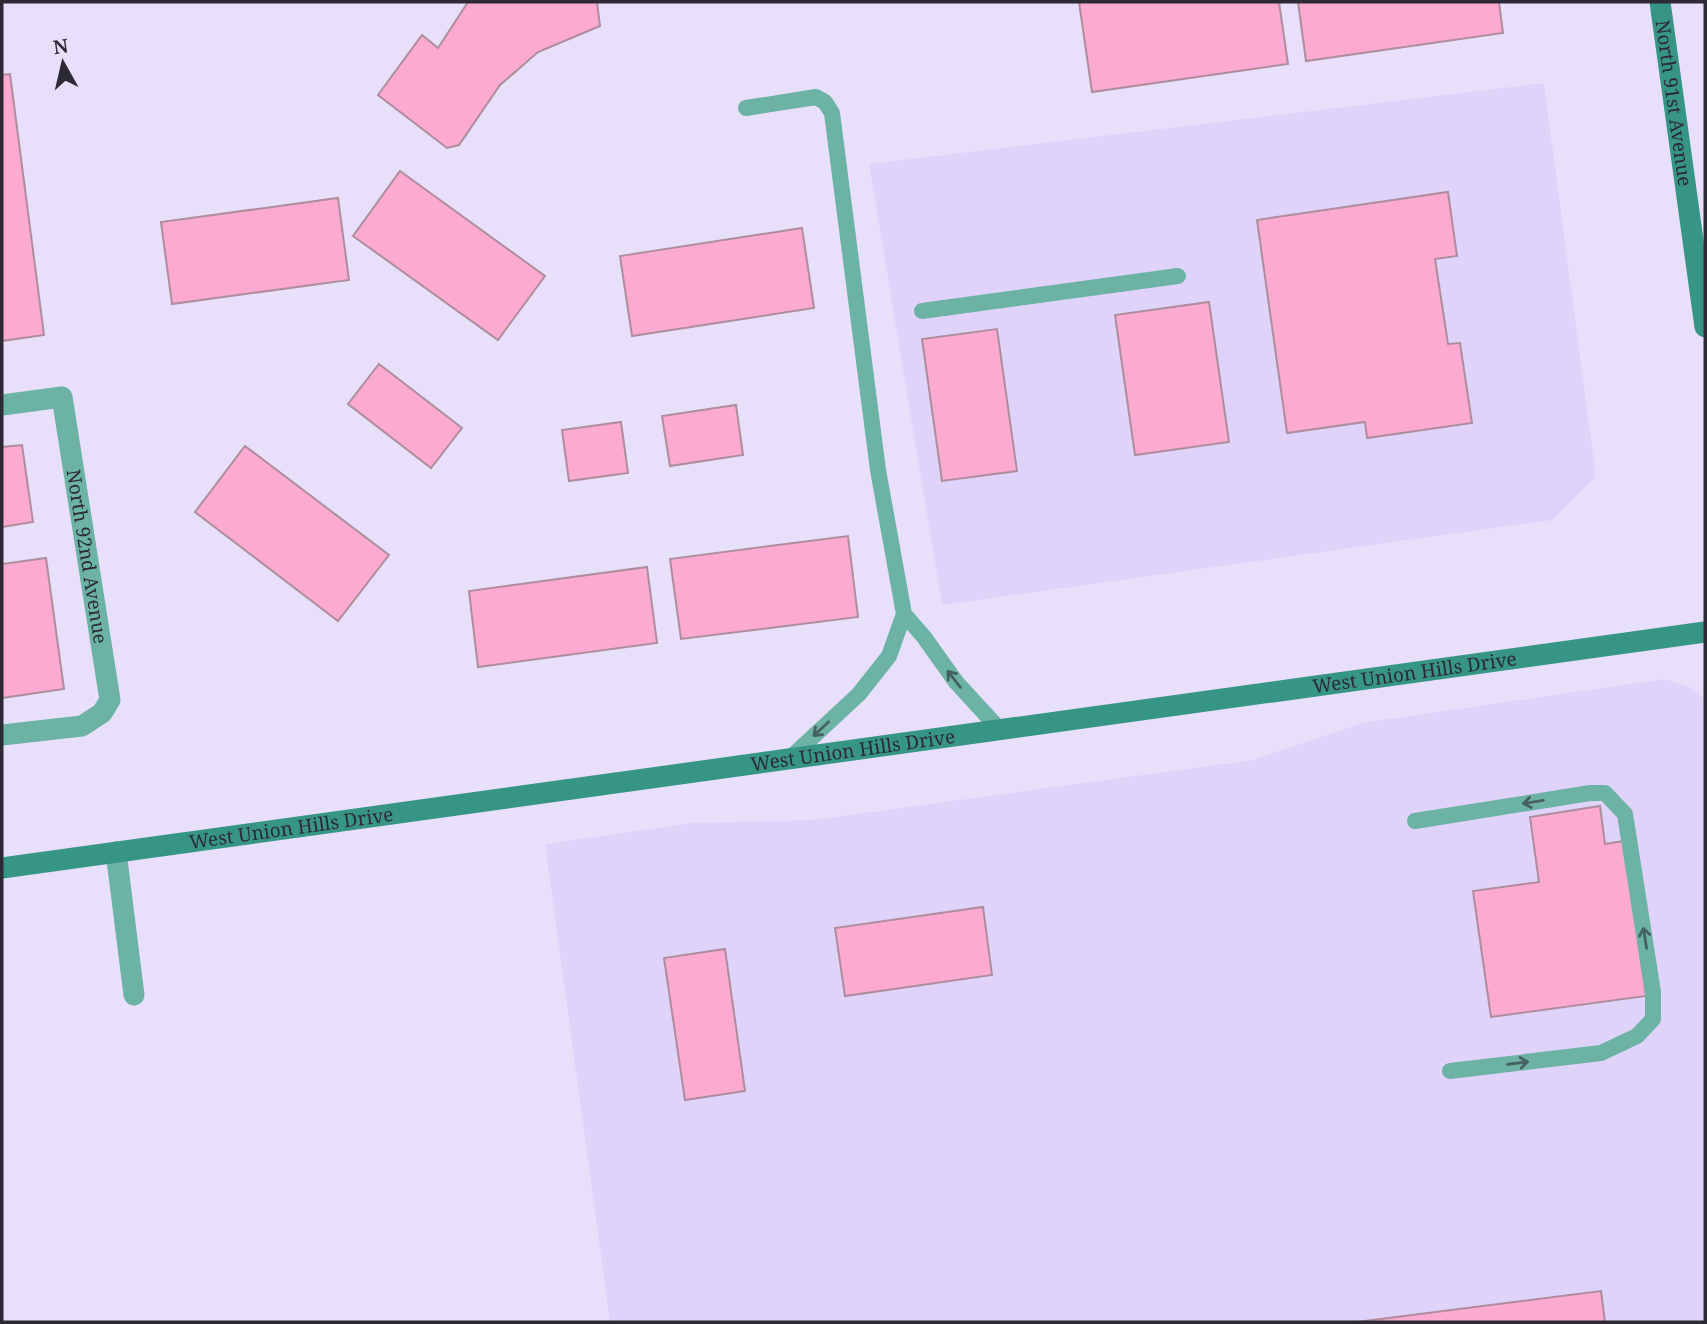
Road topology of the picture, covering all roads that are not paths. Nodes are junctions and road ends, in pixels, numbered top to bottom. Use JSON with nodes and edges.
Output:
{"nodes":[{"id":1,"x":1660,"y":2,"type":"edge"},
{"id":2,"x":746,"y":108,"type":"dead end"},
{"id":3,"x":1178,"y":276,"type":"dead end"},
{"id":4,"x":922,"y":311,"type":"dead end"},
{"id":5,"x":1705,"y":327,"type":"edge"},
{"id":6,"x":2,"y":405,"type":"edge"},
{"id":7,"x":904,"y":614,"type":"junction"},
{"id":8,"x":1705,"y":632,"type":"edge"},
{"id":9,"x":1000,"y":730,"type":"junction"},
{"id":10,"x":2,"y":735,"type":"edge"},
{"id":11,"x":789,"y":759,"type":"junction"},
{"id":12,"x":1415,"y":821,"type":"dead end"},
{"id":13,"x":116,"y":852,"type":"junction"},
{"id":14,"x":2,"y":868,"type":"edge"},
{"id":15,"x":134,"y":995,"type":"dead end"},
{"id":16,"x":1450,"y":1071,"type":"dead end"}],
"edges":[{"from":1,"to":5,"type":"main road","name":"North 91st Avenue"},
{"from":2,"to":7,"type":"lane"},
{"from":3,"to":4,"type":"lane"},
{"from":6,"to":10,"type":"street","name":"North 92nd Avenue"},
{"from":9,"to":7,"type":"lane","one_way":true},
{"from":7,"to":11,"type":"lane","one_way":true},
{"from":8,"to":9,"type":"main road","name":"West Union Hills Drive"},
{"from":9,"to":11,"type":"main road","name":"West Union Hills Drive"},
{"from":11,"to":13,"type":"main road","name":"West Union Hills Drive"},
{"from":16,"to":12,"type":"lane","one_way":true},
{"from":13,"to":14,"type":"main road","name":"West Union Hills Drive"},
{"from":13,"to":15,"type":"street"}]}
